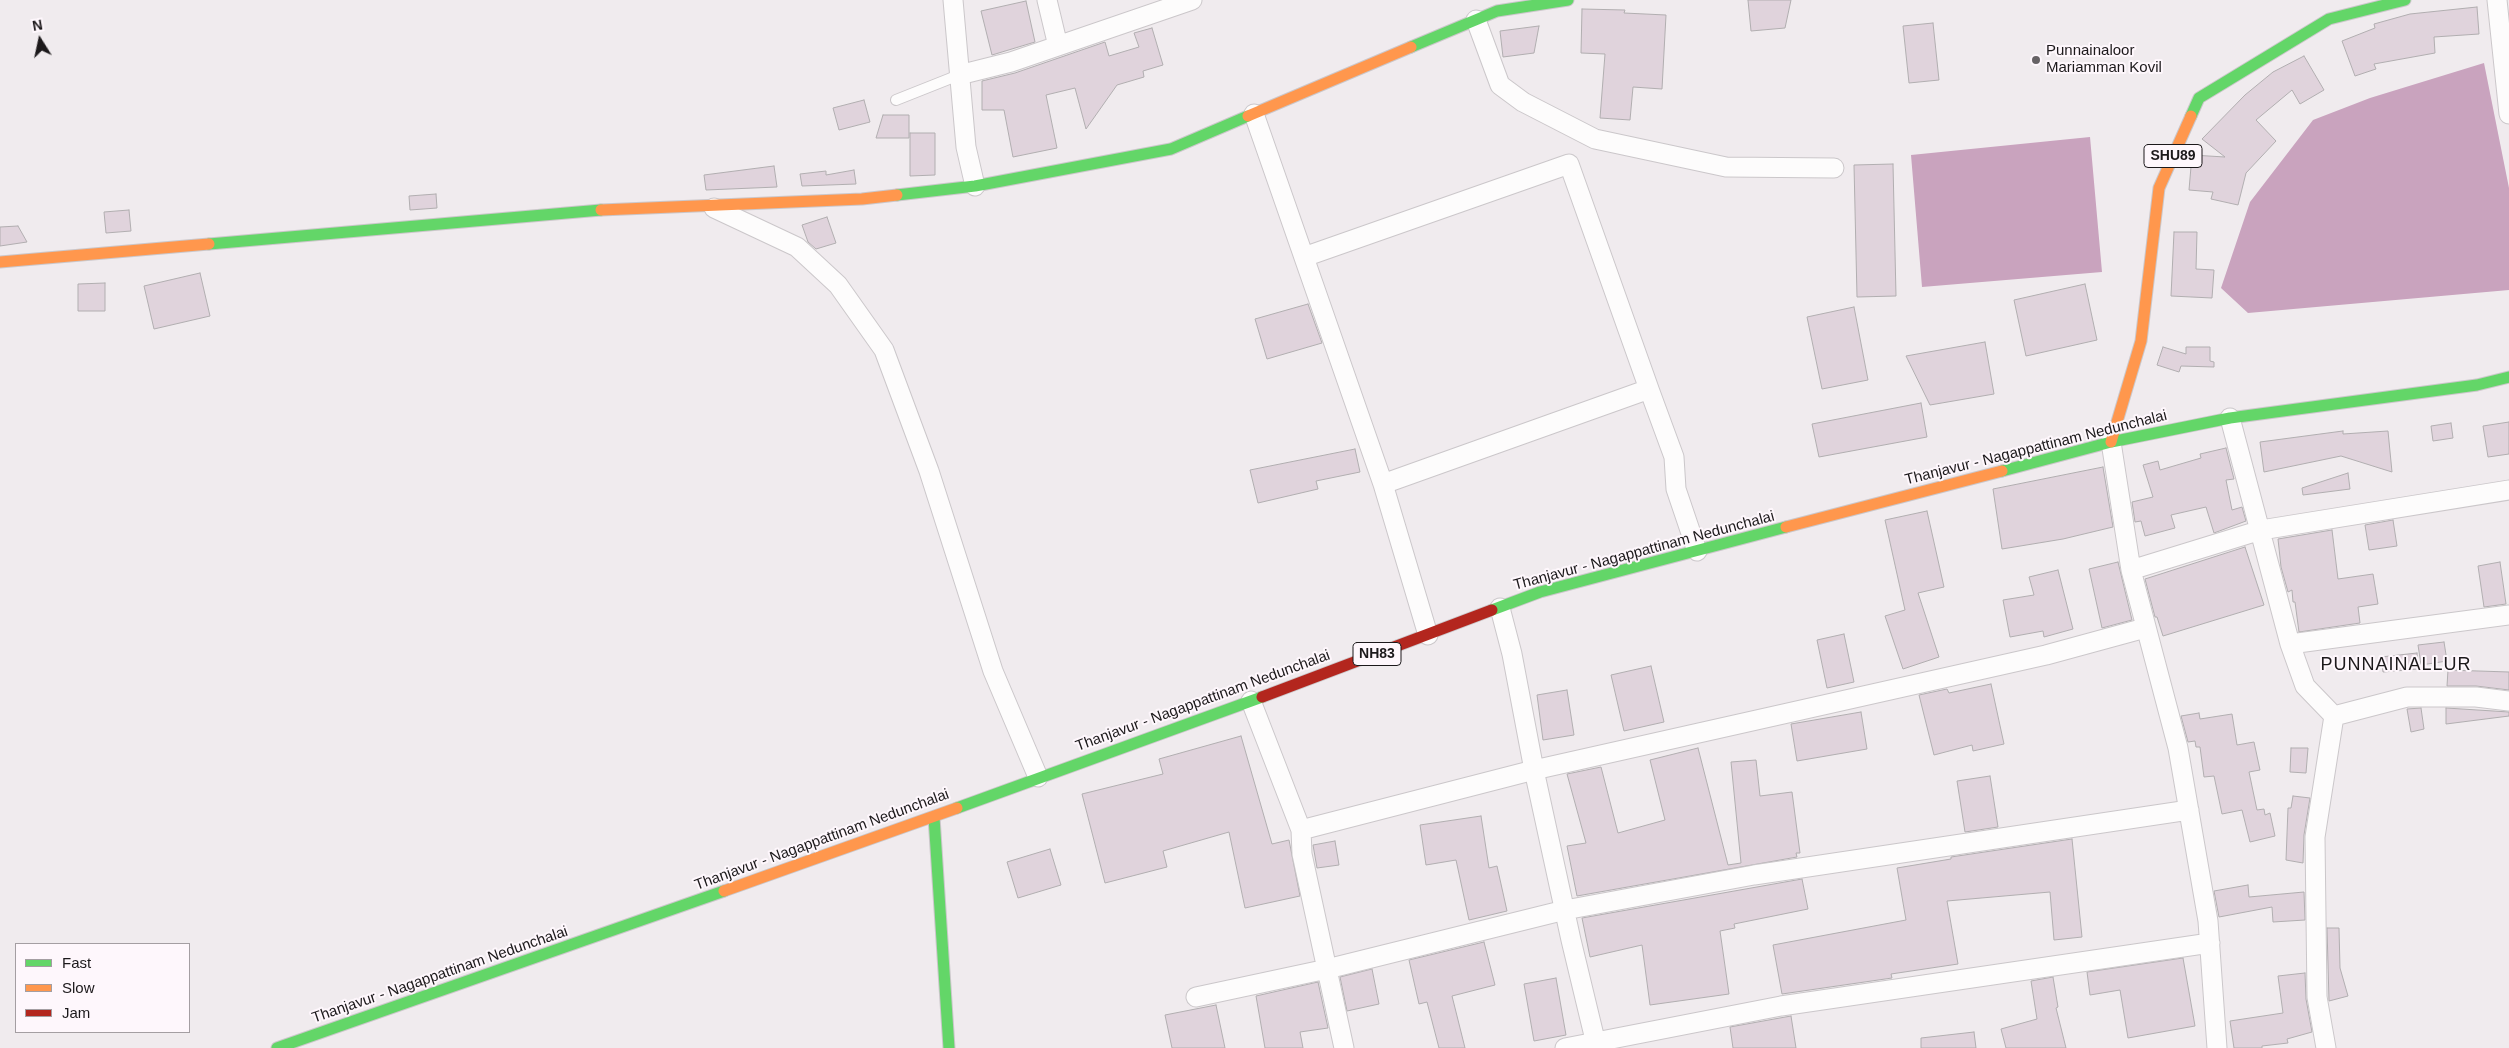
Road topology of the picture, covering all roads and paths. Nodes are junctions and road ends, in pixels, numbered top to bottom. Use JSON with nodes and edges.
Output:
{"nodes":[{"id":1,"x":953,"y":0,"type":"edge"},
{"id":2,"x":1046,"y":0,"type":"edge"},
{"id":3,"x":1192,"y":0,"type":"edge"},
{"id":4,"x":1568,"y":0,"type":"edge"},
{"id":5,"x":2405,"y":0,"type":"edge"},
{"id":6,"x":2497,"y":0,"type":"edge"},
{"id":7,"x":1496,"y":6,"type":"edge"},
{"id":8,"x":1476,"y":20,"type":"junction"},
{"id":9,"x":1058,"y":46,"type":"junction"},
{"id":10,"x":959,"y":75,"type":"junction"},
{"id":11,"x":896,"y":100,"type":"dead end"},
{"id":12,"x":1254,"y":114,"type":"junction"},
{"id":13,"x":2509,"y":114,"type":"edge"},
{"id":14,"x":1834,"y":168,"type":"dead end"},
{"id":15,"x":975,"y":186,"type":"junction"},
{"id":16,"x":710,"y":206,"type":"junction"},
{"id":17,"x":1304,"y":257,"type":"junction"},
{"id":18,"x":0,"y":262,"type":"edge"},
{"id":19,"x":2509,"y":377,"type":"edge"},
{"id":20,"x":1649,"y":389,"type":"junction"},
{"id":21,"x":2230,"y":418,"type":"junction"},
{"id":22,"x":2111,"y":442,"type":"junction"},
{"id":23,"x":1383,"y":484,"type":"junction"},
{"id":24,"x":2509,"y":490,"type":"edge"},
{"id":25,"x":2262,"y":530,"type":"junction"},
{"id":26,"x":1697,"y":551,"type":"junction"},
{"id":27,"x":2131,"y":570,"type":"junction"},
{"id":28,"x":1500,"y":608,"type":"junction"},
{"id":29,"x":2509,"y":615,"type":"edge"},
{"id":30,"x":2145,"y":628,"type":"junction"},
{"id":31,"x":1428,"y":635,"type":"junction"},
{"id":32,"x":2290,"y":644,"type":"junction"},
{"id":33,"x":1252,"y":701,"type":"junction"},
{"id":34,"x":2509,"y":701,"type":"edge"},
{"id":35,"x":2334,"y":716,"type":"junction"},
{"id":36,"x":1534,"y":770,"type":"junction"},
{"id":37,"x":1038,"y":777,"type":"junction"},
{"id":38,"x":2189,"y":810,"type":"junction"},
{"id":39,"x":934,"y":817,"type":"junction"},
{"id":40,"x":1301,"y":830,"type":"junction"},
{"id":41,"x":1566,"y":910,"type":"junction"},
{"id":42,"x":2210,"y":943,"type":"junction"},
{"id":43,"x":1327,"y":969,"type":"junction"},
{"id":44,"x":1196,"y":997,"type":"dead end"},
{"id":45,"x":1596,"y":1044,"type":"edge"},
{"id":46,"x":277,"y":1048,"type":"edge"},
{"id":47,"x":949,"y":1048,"type":"edge"},
{"id":48,"x":1344,"y":1048,"type":"edge"},
{"id":49,"x":1565,"y":1048,"type":"edge"},
{"id":50,"x":2217,"y":1048,"type":"edge"},
{"id":51,"x":2326,"y":1048,"type":"edge"}],
"edges":[{"from":1,"to":10,"type":"street"},
{"from":2,"to":9,"type":"street"},
{"from":3,"to":9,"type":"street"},
{"from":4,"to":7,"type":"main road"},
{"from":5,"to":22,"type":"main road","number":"SHU89"},
{"from":6,"to":13,"type":"street"},
{"from":7,"to":8,"type":"main road"},
{"from":8,"to":12,"type":"main road"},
{"from":8,"to":14,"type":"street"},
{"from":9,"to":10,"type":"street"},
{"from":10,"to":11,"type":"lane"},
{"from":10,"to":15,"type":"street"},
{"from":12,"to":15,"type":"main road"},
{"from":12,"to":17,"type":"street"},
{"from":15,"to":16,"type":"main road"},
{"from":16,"to":18,"type":"main road"},
{"from":16,"to":37,"type":"street"},
{"from":17,"to":20,"type":"street"},
{"from":17,"to":23,"type":"street"},
{"from":19,"to":21,"type":"main road","name":"Thanjavur - Nagappattinam Nedunchalai","number":"NH83"},
{"from":20,"to":23,"type":"street"},
{"from":20,"to":26,"type":"street"},
{"from":21,"to":22,"type":"main road","name":"Thanjavur - Nagappattinam Nedunchalai","number":"NH83"},
{"from":21,"to":25,"type":"street"},
{"from":22,"to":26,"type":"main road","name":"Thanjavur - Nagappattinam Nedunchalai","number":"NH83"},
{"from":22,"to":27,"type":"street"},
{"from":23,"to":31,"type":"street"},
{"from":24,"to":25,"type":"street"},
{"from":25,"to":27,"type":"street"},
{"from":25,"to":32,"type":"street"},
{"from":26,"to":28,"type":"main road","name":"Thanjavur - Nagappattinam Nedunchalai","number":"NH83"},
{"from":27,"to":30,"type":"street"},
{"from":28,"to":31,"type":"main road","name":"Thanjavur - Nagappattinam Nedunchalai","number":"NH83"},
{"from":28,"to":36,"type":"street"},
{"from":29,"to":32,"type":"street"},
{"from":30,"to":36,"type":"street"},
{"from":30,"to":38,"type":"street"},
{"from":31,"to":33,"type":"main road","name":"Thanjavur - Nagappattinam Nedunchalai","number":"NH83"},
{"from":32,"to":35,"type":"street"},
{"from":33,"to":37,"type":"main road","name":"Thanjavur - Nagappattinam Nedunchalai","number":"NH83"},
{"from":33,"to":40,"type":"street"},
{"from":34,"to":35,"type":"street"},
{"from":35,"to":51,"type":"street"},
{"from":36,"to":40,"type":"street"},
{"from":36,"to":41,"type":"street"},
{"from":37,"to":39,"type":"main road","name":"Thanjavur - Nagappattinam Nedunchalai","number":"NH83"},
{"from":38,"to":41,"type":"street"},
{"from":38,"to":42,"type":"street"},
{"from":39,"to":46,"type":"main road","name":"Thanjavur - Nagappattinam Nedunchalai","number":"NH83"},
{"from":39,"to":47,"type":"main road"},
{"from":40,"to":43,"type":"street"},
{"from":41,"to":43,"type":"street"},
{"from":41,"to":45,"type":"street"},
{"from":42,"to":45,"type":"street"},
{"from":42,"to":50,"type":"street"},
{"from":43,"to":44,"type":"street"},
{"from":43,"to":48,"type":"street"},
{"from":45,"to":49,"type":"street"}]}
